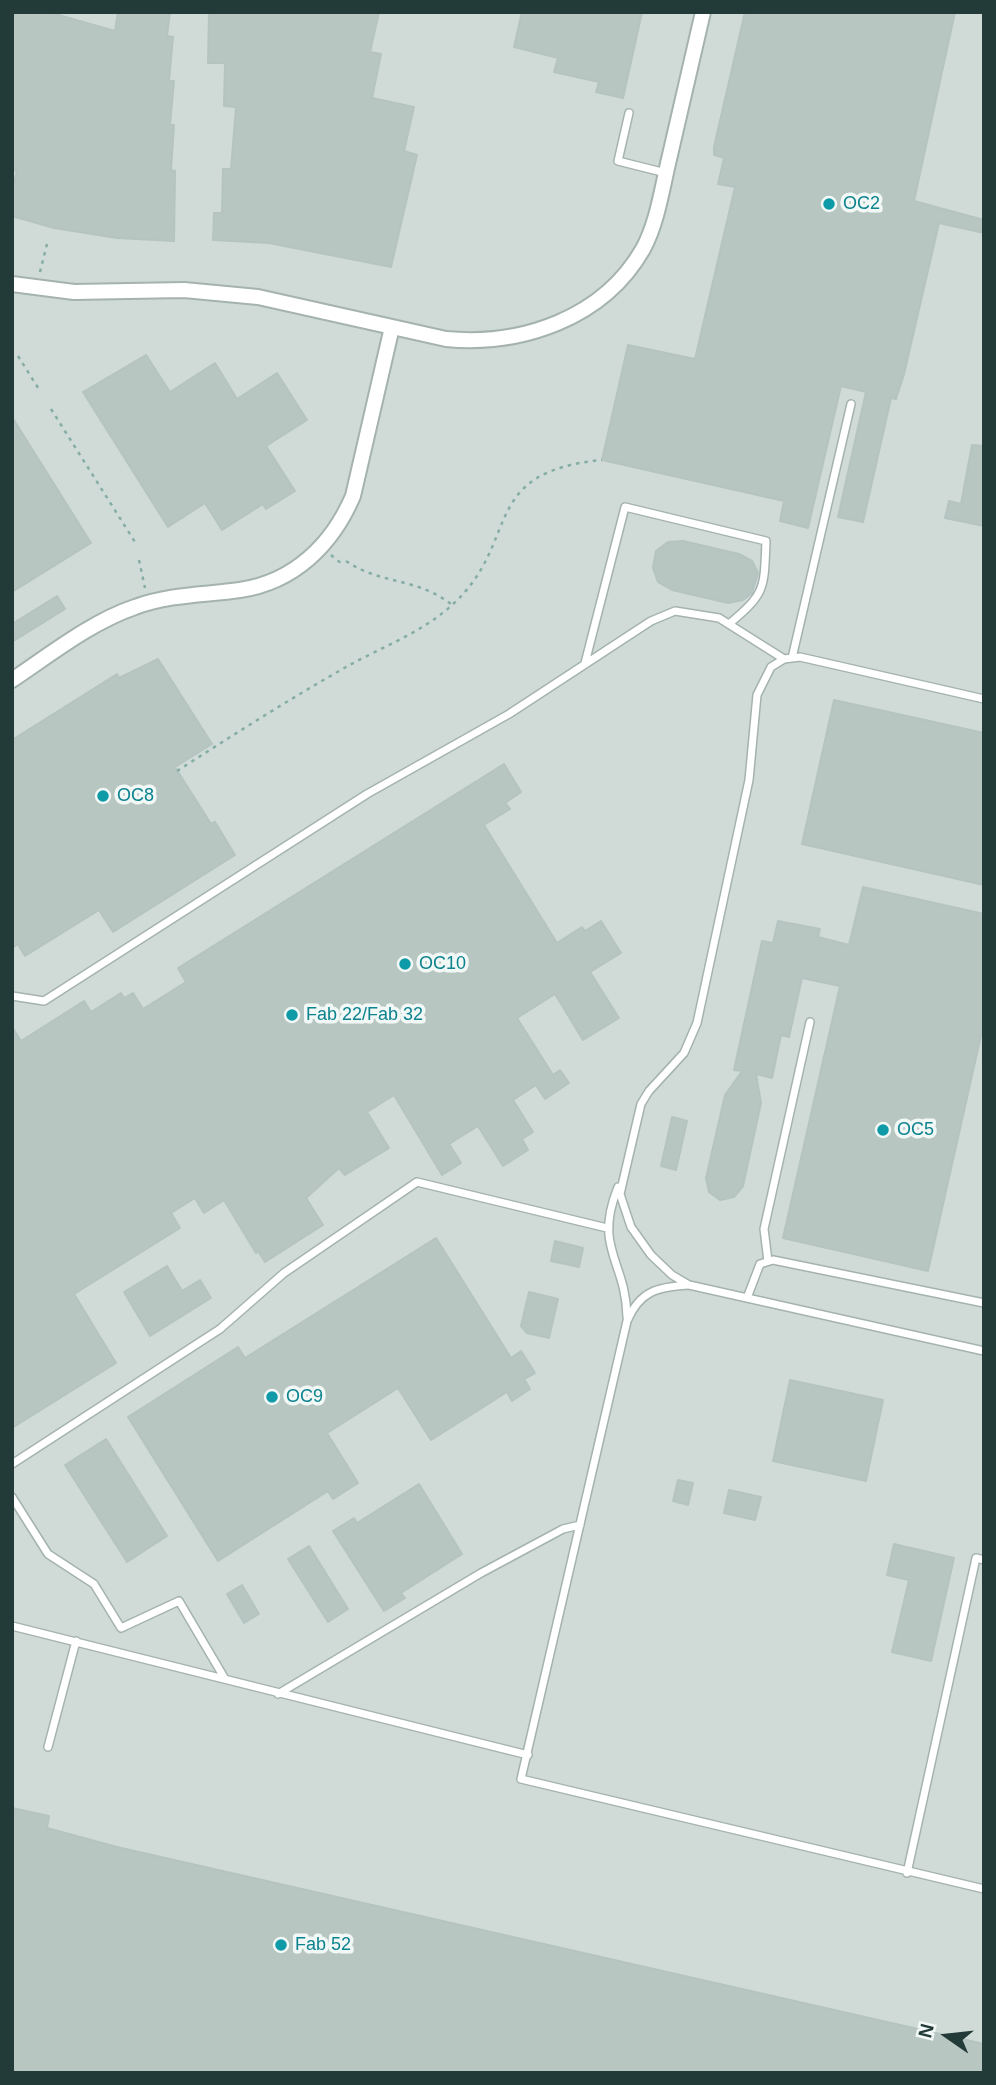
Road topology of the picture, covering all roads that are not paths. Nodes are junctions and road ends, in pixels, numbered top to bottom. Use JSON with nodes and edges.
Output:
{"nodes":[{"id":1,"x":703,"y":12,"type":"edge"},
{"id":2,"x":629,"y":113,"type":"dead end"},
{"id":3,"x":666,"y":173,"type":"junction"},
{"id":4,"x":12,"y":284,"type":"edge"},
{"id":5,"x":392,"y":327,"type":"junction"},
{"id":6,"x":851,"y":404,"type":"dead end"},
{"id":7,"x":729,"y":624,"type":"junction"},
{"id":8,"x":788,"y":658,"type":"junction"},
{"id":9,"x":585,"y":664,"type":"junction"},
{"id":10,"x":12,"y":680,"type":"edge"},
{"id":11,"x":984,"y":699,"type":"edge"},
{"id":12,"x":12,"y":996,"type":"edge"},
{"id":13,"x":810,"y":1022,"type":"dead end"},
{"id":14,"x":622,"y":1177,"type":"junction"},
{"id":15,"x":607,"y":1228,"type":"junction"},
{"id":16,"x":768,"y":1261,"type":"junction"},
{"id":17,"x":689,"y":1285,"type":"junction"},
{"id":18,"x":747,"y":1298,"type":"junction"},
{"id":19,"x":984,"y":1303,"type":"edge"},
{"id":20,"x":627,"y":1321,"type":"junction"},
{"id":21,"x":984,"y":1351,"type":"edge"},
{"id":22,"x":12,"y":1464,"type":"edge"},
{"id":23,"x":12,"y":1497,"type":"edge"},
{"id":24,"x":580,"y":1525,"type":"junction"},
{"id":25,"x":984,"y":1560,"type":"edge"},
{"id":26,"x":12,"y":1626,"type":"edge"},
{"id":27,"x":76,"y":1642,"type":"junction"},
{"id":28,"x":225,"y":1679,"type":"junction"},
{"id":29,"x":278,"y":1694,"type":"junction"},
{"id":30,"x":48,"y":1747,"type":"dead end"},
{"id":31,"x":528,"y":1755,"type":"junction"},
{"id":32,"x":907,"y":1872,"type":"junction"},
{"id":33,"x":984,"y":1889,"type":"edge"}],
"edges":[{"from":1,"to":3,"type":"street"},
{"from":2,"to":3,"type":"lane"},
{"from":3,"to":5,"type":"street"},
{"from":4,"to":5,"type":"street"},
{"from":5,"to":10,"type":"street"},
{"from":6,"to":8,"type":"lane"},
{"from":7,"to":8,"type":"lane"},
{"from":7,"to":9,"type":"lane"},
{"from":7,"to":9,"type":"lane"},
{"from":8,"to":11,"type":"lane"},
{"from":8,"to":14,"type":"lane"},
{"from":9,"to":12,"type":"lane"},
{"from":13,"to":16,"type":"lane"},
{"from":14,"to":15,"type":"lane"},
{"from":14,"to":17,"type":"lane"},
{"from":15,"to":20,"type":"lane"},
{"from":15,"to":22,"type":"lane"},
{"from":16,"to":18,"type":"lane"},
{"from":16,"to":19,"type":"lane"},
{"from":17,"to":18,"type":"lane"},
{"from":17,"to":20,"type":"lane"},
{"from":18,"to":21,"type":"lane"},
{"from":20,"to":24,"type":"lane"},
{"from":23,"to":28,"type":"lane"},
{"from":24,"to":29,"type":"lane"},
{"from":24,"to":31,"type":"lane"},
{"from":25,"to":32,"type":"lane"},
{"from":26,"to":27,"type":"lane"},
{"from":27,"to":28,"type":"lane"},
{"from":27,"to":30,"type":"lane"},
{"from":28,"to":29,"type":"lane"},
{"from":29,"to":31,"type":"lane"},
{"from":31,"to":32,"type":"lane"},
{"from":32,"to":33,"type":"lane"}]}
